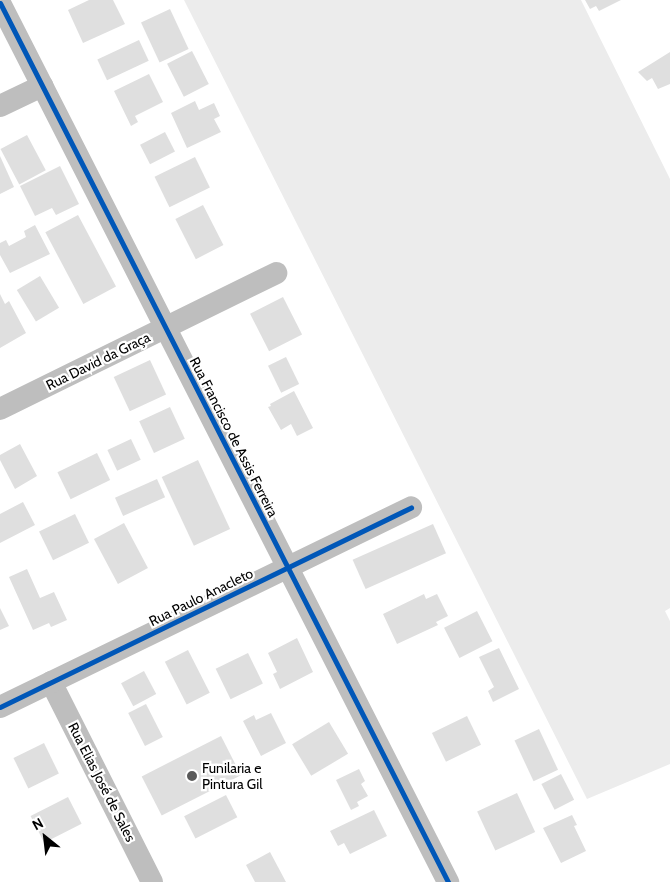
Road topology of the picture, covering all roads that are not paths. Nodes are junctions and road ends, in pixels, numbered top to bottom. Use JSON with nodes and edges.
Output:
{"nodes":[{"id":1,"x":0,"y":3,"type":"edge"},
{"id":2,"x":42,"y":86,"type":"junction"},
{"id":3,"x":0,"y":106,"type":"edge"},
{"id":4,"x":276,"y":273,"type":"dead end"},
{"id":5,"x":166,"y":327,"type":"junction"},
{"id":6,"x":0,"y":409,"type":"edge"},
{"id":7,"x":412,"y":507,"type":"dead end"},
{"id":8,"x":288,"y":567,"type":"junction"},
{"id":9,"x":52,"y":682,"type":"junction"},
{"id":10,"x":0,"y":707,"type":"edge"},
{"id":11,"x":152,"y":882,"type":"edge"},
{"id":12,"x":448,"y":882,"type":"edge"}],
"edges":[{"from":1,"to":2,"type":"street","name":"Rua Francisco de Assis Ferreira"},
{"from":2,"to":3,"type":"street"},
{"from":2,"to":5,"type":"street","name":"Rua Francisco de Assis Ferreira"},
{"from":4,"to":5,"type":"street","name":"Rua David da Graça"},
{"from":5,"to":6,"type":"street","name":"Rua David da Graça"},
{"from":5,"to":8,"type":"street","name":"Rua Francisco de Assis Ferreira"},
{"from":7,"to":8,"type":"street","name":"Rua Paulo Anacleto"},
{"from":8,"to":9,"type":"street","name":"Rua Paulo Anacleto"},
{"from":8,"to":12,"type":"street","name":"Rua Francisco de Assis Ferreira"},
{"from":9,"to":10,"type":"street","name":"Rua Paulo Anacleto"},
{"from":9,"to":11,"type":"street","name":"Rua Elias José de Sales"}]}
